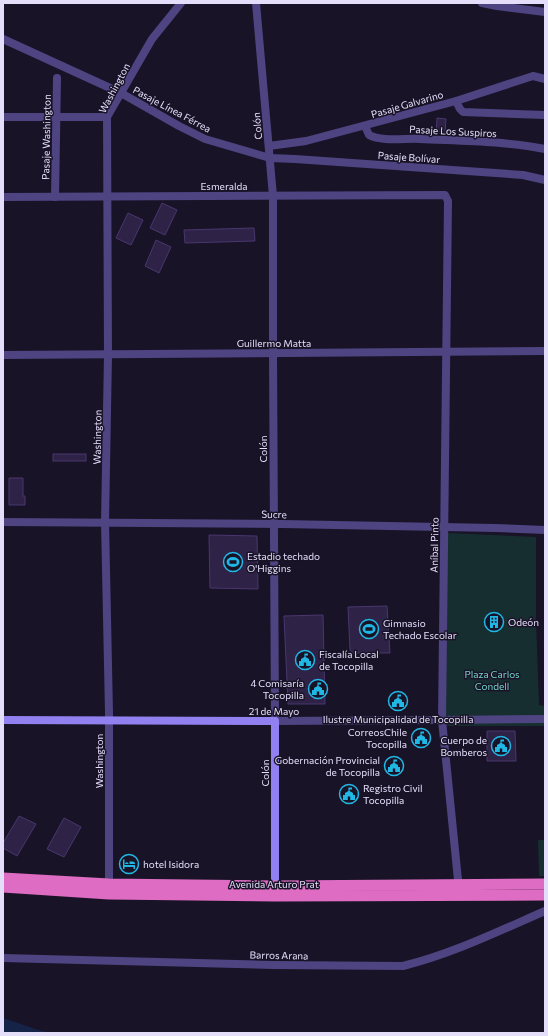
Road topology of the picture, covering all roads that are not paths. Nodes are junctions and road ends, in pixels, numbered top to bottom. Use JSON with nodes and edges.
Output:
{"nodes":[{"id":1,"x":181,"y":3,"type":"edge"},
{"id":2,"x":256,"y":3,"type":"edge"},
{"id":3,"x":482,"y":3,"type":"edge"},
{"id":4,"x":545,"y":12,"type":"edge"},
{"id":5,"x":3,"y":39,"type":"edge"},
{"id":6,"x":57,"y":78,"type":"dead end"},
{"id":7,"x":545,"y":79,"type":"edge"},
{"id":8,"x":121,"y":93,"type":"junction"},
{"id":9,"x":456,"y":101,"type":"junction"},
{"id":10,"x":545,"y":115,"type":"edge"},
{"id":11,"x":3,"y":117,"type":"edge"},
{"id":12,"x":56,"y":117,"type":"junction"},
{"id":13,"x":107,"y":117,"type":"junction"},
{"id":14,"x":365,"y":126,"type":"junction"},
{"id":15,"x":292,"y":143,"type":"junction"},
{"id":16,"x":269,"y":146,"type":"junction"},
{"id":17,"x":545,"y":149,"type":"edge"},
{"id":18,"x":270,"y":158,"type":"junction"},
{"id":19,"x":295,"y":158,"type":"junction"},
{"id":20,"x":545,"y":180,"type":"edge"},
{"id":21,"x":445,"y":195,"type":"joint"},
{"id":22,"x":273,"y":196,"type":"junction"},
{"id":23,"x":3,"y":197,"type":"edge"},
{"id":24,"x":55,"y":197,"type":"junction"},
{"id":25,"x":107,"y":197,"type":"junction"},
{"id":26,"x":545,"y":351,"type":"edge"},
{"id":27,"x":446,"y":352,"type":"junction"},
{"id":28,"x":273,"y":353,"type":"junction"},
{"id":29,"x":3,"y":355,"type":"edge"},
{"id":30,"x":108,"y":355,"type":"junction"},
{"id":31,"x":3,"y":522,"type":"edge"},
{"id":32,"x":106,"y":522,"type":"junction"},
{"id":33,"x":274,"y":524,"type":"junction"},
{"id":34,"x":444,"y":527,"type":"junction"},
{"id":35,"x":545,"y":530,"type":"edge"},
{"id":36,"x":545,"y":719,"type":"edge"},
{"id":37,"x":3,"y":720,"type":"edge"},
{"id":38,"x":442,"y":720,"type":"junction"},
{"id":39,"x":110,"y":721,"type":"junction"},
{"id":40,"x":275,"y":721,"type":"junction"},
{"id":41,"x":3,"y":878,"type":"edge"},
{"id":42,"x":545,"y":884,"type":"edge"},
{"id":43,"x":3,"y":887,"type":"edge"},
{"id":44,"x":109,"y":889,"type":"junction"},
{"id":45,"x":459,"y":890,"type":"junction"},
{"id":46,"x":275,"y":891,"type":"junction"},
{"id":47,"x":545,"y":895,"type":"edge"},
{"id":48,"x":545,"y":911,"type":"edge"},
{"id":49,"x":3,"y":958,"type":"edge"}],
"edges":[{"from":1,"to":8,"type":"street","name":"Washington"},
{"from":2,"to":16,"type":"street","name":"Colón"},
{"from":3,"to":4,"type":"street"},
{"from":5,"to":8,"type":"street","name":"Pasaje Línea Férrea"},
{"from":6,"to":12,"type":"street","name":"Pasaje Washington"},
{"from":7,"to":9,"type":"street"},
{"from":8,"to":13,"type":"street","name":"Washington"},
{"from":8,"to":18,"type":"street","name":"Pasaje Línea Férrea"},
{"from":9,"to":10,"type":"street","name":"Pasaje Galvarino"},
{"from":9,"to":14,"type":"street","name":"Pasaje Galvarino"},
{"from":11,"to":12,"type":"street"},
{"from":12,"to":13,"type":"street"},
{"from":12,"to":24,"type":"street","name":"Pasaje Washington"},
{"from":13,"to":25,"type":"street","name":"Washington"},
{"from":14,"to":15,"type":"street","name":"Pasaje Galvarino"},
{"from":14,"to":17,"type":"street","name":"Pasaje Los Suspiros"},
{"from":15,"to":16,"type":"street","name":"Pasaje Galvarino"},
{"from":15,"to":19,"type":"street"},
{"from":16,"to":18,"type":"street","name":"Colón"},
{"from":18,"to":19,"type":"street","name":"Pasaje Bolívar"},
{"from":18,"to":22,"type":"street","name":"Colón"},
{"from":19,"to":20,"type":"street","name":"Pasaje Bolívar"},
{"from":21,"to":22,"type":"street","name":"Esmeralda"},
{"from":21,"to":27,"type":"street","name":"Aníbal Pinto"},
{"from":22,"to":25,"type":"street","name":"Esmeralda"},
{"from":22,"to":28,"type":"street","name":"Colón"},
{"from":23,"to":24,"type":"street","name":"Esmeralda"},
{"from":24,"to":25,"type":"street","name":"Esmeralda"},
{"from":25,"to":30,"type":"street","name":"Washington"},
{"from":26,"to":27,"type":"street","name":"Guillermo Matta"},
{"from":27,"to":28,"type":"street","name":"Guillermo Matta"},
{"from":27,"to":34,"type":"street","name":"Aníbal Pinto"},
{"from":28,"to":30,"type":"street","name":"Guillermo Matta"},
{"from":28,"to":33,"type":"street","name":"Colón"},
{"from":29,"to":30,"type":"street","name":"Guillermo Matta"},
{"from":30,"to":32,"type":"street","name":"Washington"},
{"from":31,"to":32,"type":"street","name":"Sucre"},
{"from":32,"to":33,"type":"street","name":"Sucre"},
{"from":32,"to":39,"type":"street","name":"Washington"},
{"from":33,"to":34,"type":"street","name":"Sucre"},
{"from":33,"to":40,"type":"street","name":"Colón"},
{"from":34,"to":35,"type":"street","name":"Sucre"},
{"from":34,"to":38,"type":"street","name":"Aníbal Pinto"},
{"from":36,"to":38,"type":"street","name":"21 de Mayo"},
{"from":37,"to":39,"type":"main road","name":"21 de Mayo"},
{"from":38,"to":40,"type":"street","name":"21 de Mayo"},
{"from":38,"to":45,"type":"street","name":"Aníbal Pinto"},
{"from":39,"to":40,"type":"main road","name":"21 de Mayo"},
{"from":39,"to":44,"type":"street","name":"Washington"},
{"from":40,"to":46,"type":"main road","name":"Colón"},
{"from":41,"to":44,"type":"highway","name":"Avenida Arturo Prat"},
{"from":42,"to":45,"type":"highway","name":"Avenida Arturo Prat"},
{"from":43,"to":44,"type":"highway","name":"Avenida Arturo Prat"},
{"from":44,"to":46,"type":"highway","name":"Avenida Arturo Prat"},
{"from":45,"to":46,"type":"highway","name":"Avenida Arturo Prat"},
{"from":45,"to":47,"type":"highway","name":"Avenida Arturo Prat"},
{"from":48,"to":49,"type":"street","name":"Barros Arana"}]}
